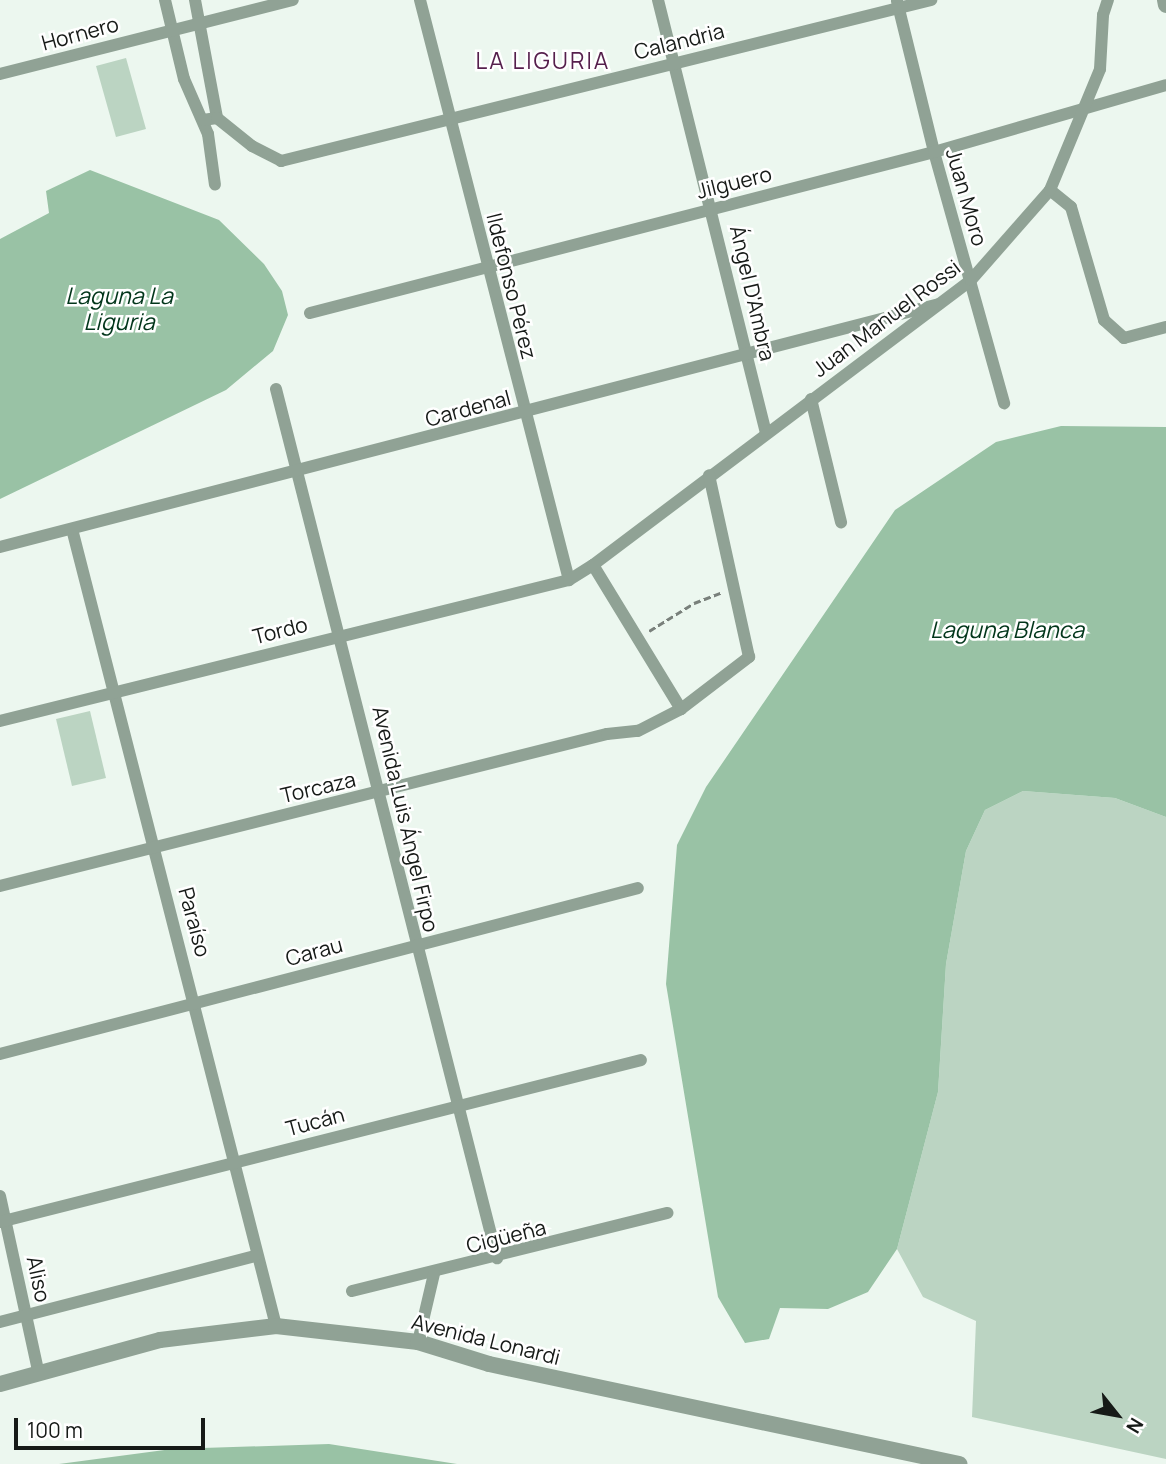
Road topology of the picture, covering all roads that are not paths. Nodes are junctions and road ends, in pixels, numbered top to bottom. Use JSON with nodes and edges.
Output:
{"nodes":[{"id":1,"x":165,"y":0,"type":"edge"},
{"id":2,"x":195,"y":0,"type":"edge"},
{"id":3,"x":293,"y":0,"type":"edge"},
{"id":4,"x":420,"y":0,"type":"edge"},
{"id":5,"x":658,"y":0,"type":"edge"},
{"id":6,"x":931,"y":0,"type":"edge"},
{"id":7,"x":1108,"y":0,"type":"edge"},
{"id":8,"x":1165,"y":0,"type":"edge"},
{"id":9,"x":898,"y":4,"type":"edge"},
{"id":10,"x":1166,"y":5,"type":"edge"},
{"id":11,"x":201,"y":23,"type":"junction"},
{"id":12,"x":171,"y":29,"type":"junction"},
{"id":13,"x":673,"y":62,"type":"junction"},
{"id":14,"x":0,"y":74,"type":"edge"},
{"id":15,"x":1166,"y":85,"type":"edge"},
{"id":16,"x":1084,"y":107,"type":"junction"},
{"id":17,"x":217,"y":118,"type":"junction"},
{"id":18,"x":452,"y":119,"type":"junction"},
{"id":19,"x":203,"y":120,"type":"junction"},
{"id":20,"x":934,"y":152,"type":"junction"},
{"id":21,"x":215,"y":185,"type":"dead end"},
{"id":22,"x":1050,"y":190,"type":"junction"},
{"id":23,"x":713,"y":206,"type":"junction"},
{"id":24,"x":487,"y":267,"type":"junction"},
{"id":25,"x":971,"y":280,"type":"junction"},
{"id":26,"x":946,"y":302,"type":"junction"},
{"id":27,"x":310,"y":313,"type":"dead end"},
{"id":28,"x":1166,"y":327,"type":"edge"},
{"id":29,"x":747,"y":356,"type":"junction"},
{"id":30,"x":276,"y":390,"type":"dead end"},
{"id":31,"x":811,"y":400,"type":"junction"},
{"id":32,"x":1004,"y":403,"type":"dead end"},
{"id":33,"x":524,"y":413,"type":"junction"},
{"id":34,"x":766,"y":432,"type":"junction"},
{"id":35,"x":298,"y":472,"type":"junction"},
{"id":36,"x":709,"y":475,"type":"junction"},
{"id":37,"x":841,"y":522,"type":"dead end"},
{"id":38,"x":72,"y":529,"type":"junction"},
{"id":39,"x":0,"y":547,"type":"edge"},
{"id":40,"x":593,"y":565,"type":"junction"},
{"id":41,"x":569,"y":580,"type":"junction"},
{"id":42,"x":342,"y":634,"type":"junction"},
{"id":43,"x":115,"y":690,"type":"junction"},
{"id":44,"x":681,"y":709,"type":"junction"},
{"id":45,"x":0,"y":721,"type":"edge"},
{"id":46,"x":380,"y":792,"type":"junction"},
{"id":47,"x":155,"y":845,"type":"junction"},
{"id":48,"x":0,"y":886,"type":"edge"},
{"id":49,"x":638,"y":888,"type":"dead end"},
{"id":50,"x":415,"y":944,"type":"junction"},
{"id":51,"x":196,"y":1002,"type":"junction"},
{"id":52,"x":0,"y":1054,"type":"edge"},
{"id":53,"x":641,"y":1060,"type":"dead end"},
{"id":54,"x":457,"y":1104,"type":"junction"},
{"id":55,"x":234,"y":1162,"type":"junction"},
{"id":56,"x":0,"y":1196,"type":"edge"},
{"id":57,"x":668,"y":1213,"type":"dead end"},
{"id":58,"x":3,"y":1221,"type":"edge"},
{"id":59,"x":256,"y":1256,"type":"junction"},
{"id":60,"x":497,"y":1258,"type":"junction"},
{"id":61,"x":434,"y":1274,"type":"junction"},
{"id":62,"x":352,"y":1291,"type":"dead end"},
{"id":63,"x":27,"y":1314,"type":"junction"},
{"id":64,"x":0,"y":1322,"type":"edge"},
{"id":65,"x":276,"y":1326,"type":"junction"},
{"id":66,"x":418,"y":1342,"type":"junction"},
{"id":67,"x":38,"y":1371,"type":"junction"},
{"id":68,"x":0,"y":1384,"type":"edge"},
{"id":69,"x":960,"y":1464,"type":"edge"}],
"edges":[{"from":1,"to":12,"type":"street"},
{"from":2,"to":11,"type":"street"},
{"from":3,"to":11,"type":"street","name":"Hornero"},
{"from":4,"to":18,"type":"street","name":"Ildefonso Pérez"},
{"from":5,"to":13,"type":"street","name":"Ángel D'Ambra"},
{"from":6,"to":9,"type":"street","name":"Calandria"},
{"from":7,"to":16,"type":"street","name":"Juan Manuel Rossi"},
{"from":8,"to":10,"type":"street"},
{"from":9,"to":13,"type":"street","name":"Calandria"},
{"from":9,"to":20,"type":"street","name":"Juan Moro"},
{"from":11,"to":12,"type":"street","name":"Hornero"},
{"from":11,"to":17,"type":"street"},
{"from":12,"to":14,"type":"street","name":"Hornero"},
{"from":12,"to":19,"type":"street"},
{"from":13,"to":18,"type":"street","name":"Calandria"},
{"from":13,"to":23,"type":"street","name":"Ángel D'Ambra"},
{"from":15,"to":16,"type":"street","name":"Jilguero"},
{"from":16,"to":20,"type":"street","name":"Jilguero"},
{"from":16,"to":22,"type":"street","name":"Juan Manuel Rossi"},
{"from":17,"to":18,"type":"street","name":"Calandria"},
{"from":17,"to":19,"type":"street"},
{"from":18,"to":24,"type":"street","name":"Ildefonso Pérez"},
{"from":19,"to":21,"type":"street"},
{"from":20,"to":23,"type":"street","name":"Jilguero"},
{"from":20,"to":25,"type":"street","name":"Juan Moro"},
{"from":22,"to":25,"type":"street","name":"Juan Manuel Rossi"},
{"from":22,"to":28,"type":"street"},
{"from":23,"to":24,"type":"street","name":"Jilguero"},
{"from":23,"to":29,"type":"street","name":"Ángel D'Ambra"},
{"from":24,"to":27,"type":"street","name":"Jilguero"},
{"from":24,"to":33,"type":"street","name":"Ildefonso Pérez"},
{"from":25,"to":26,"type":"street","name":"Juan Manuel Rossi"},
{"from":25,"to":32,"type":"street","name":"Juan Moro"},
{"from":26,"to":29,"type":"street","name":"Cardenal"},
{"from":26,"to":31,"type":"street","name":"Juan Manuel Rossi"},
{"from":29,"to":33,"type":"street","name":"Cardenal"},
{"from":29,"to":34,"type":"street","name":"Ángel D'Ambra"},
{"from":30,"to":35,"type":"street","name":"Avenida Luis Ángel Firpo"},
{"from":31,"to":34,"type":"street","name":"Juan Manuel Rossi"},
{"from":31,"to":37,"type":"street"},
{"from":33,"to":35,"type":"street","name":"Cardenal"},
{"from":33,"to":41,"type":"street","name":"Ildefonso Pérez"},
{"from":34,"to":36,"type":"street","name":"Juan Manuel Rossi"},
{"from":35,"to":38,"type":"street","name":"Cardenal"},
{"from":35,"to":42,"type":"street","name":"Avenida Luis Ángel Firpo"},
{"from":36,"to":40,"type":"street","name":"Juan Manuel Rossi"},
{"from":36,"to":44,"type":"street","name":"Torcaza"},
{"from":38,"to":39,"type":"street","name":"Cardenal"},
{"from":38,"to":43,"type":"street","name":"Paraíso"},
{"from":40,"to":41,"type":"street","name":"Juan Manuel Rossi"},
{"from":40,"to":44,"type":"street"},
{"from":41,"to":42,"type":"street","name":"Tordo"},
{"from":42,"to":43,"type":"street","name":"Tordo"},
{"from":42,"to":46,"type":"street","name":"Avenida Luis Ángel Firpo"},
{"from":43,"to":45,"type":"street","name":"Tordo"},
{"from":43,"to":47,"type":"street","name":"Paraíso"},
{"from":44,"to":46,"type":"street","name":"Torcaza"},
{"from":46,"to":47,"type":"street","name":"Torcaza"},
{"from":46,"to":50,"type":"street","name":"Avenida Luis Ángel Firpo"},
{"from":47,"to":48,"type":"street","name":"Torcaza"},
{"from":47,"to":51,"type":"street","name":"Paraíso"},
{"from":49,"to":50,"type":"street","name":"Carau"},
{"from":50,"to":51,"type":"street","name":"Carau"},
{"from":50,"to":54,"type":"street","name":"Avenida Luis Ángel Firpo"},
{"from":51,"to":52,"type":"street","name":"Carau"},
{"from":51,"to":55,"type":"street","name":"Paraíso"},
{"from":53,"to":54,"type":"street","name":"Tucán"},
{"from":54,"to":55,"type":"street","name":"Tucán"},
{"from":54,"to":60,"type":"street","name":"Avenida Luis Ángel Firpo"},
{"from":55,"to":58,"type":"street","name":"Tucán"},
{"from":55,"to":59,"type":"street","name":"Paraíso"},
{"from":56,"to":58,"type":"street","name":"Aliso"},
{"from":57,"to":60,"type":"street","name":"Cigüeña"},
{"from":58,"to":63,"type":"street","name":"Aliso"},
{"from":59,"to":63,"type":"street"},
{"from":59,"to":65,"type":"street","name":"Paraíso"},
{"from":60,"to":61,"type":"street","name":"Cigüeña"},
{"from":61,"to":62,"type":"street","name":"Cigüeña"},
{"from":61,"to":66,"type":"street"},
{"from":63,"to":64,"type":"street"},
{"from":63,"to":67,"type":"street","name":"Aliso"},
{"from":65,"to":66,"type":"street","name":"Avenida Lonardi"},
{"from":65,"to":67,"type":"street","name":"Avenida Lonardi"},
{"from":66,"to":69,"type":"street","name":"Avenida Lonardi"},
{"from":67,"to":68,"type":"street","name":"Avenida Lonardi"}]}
